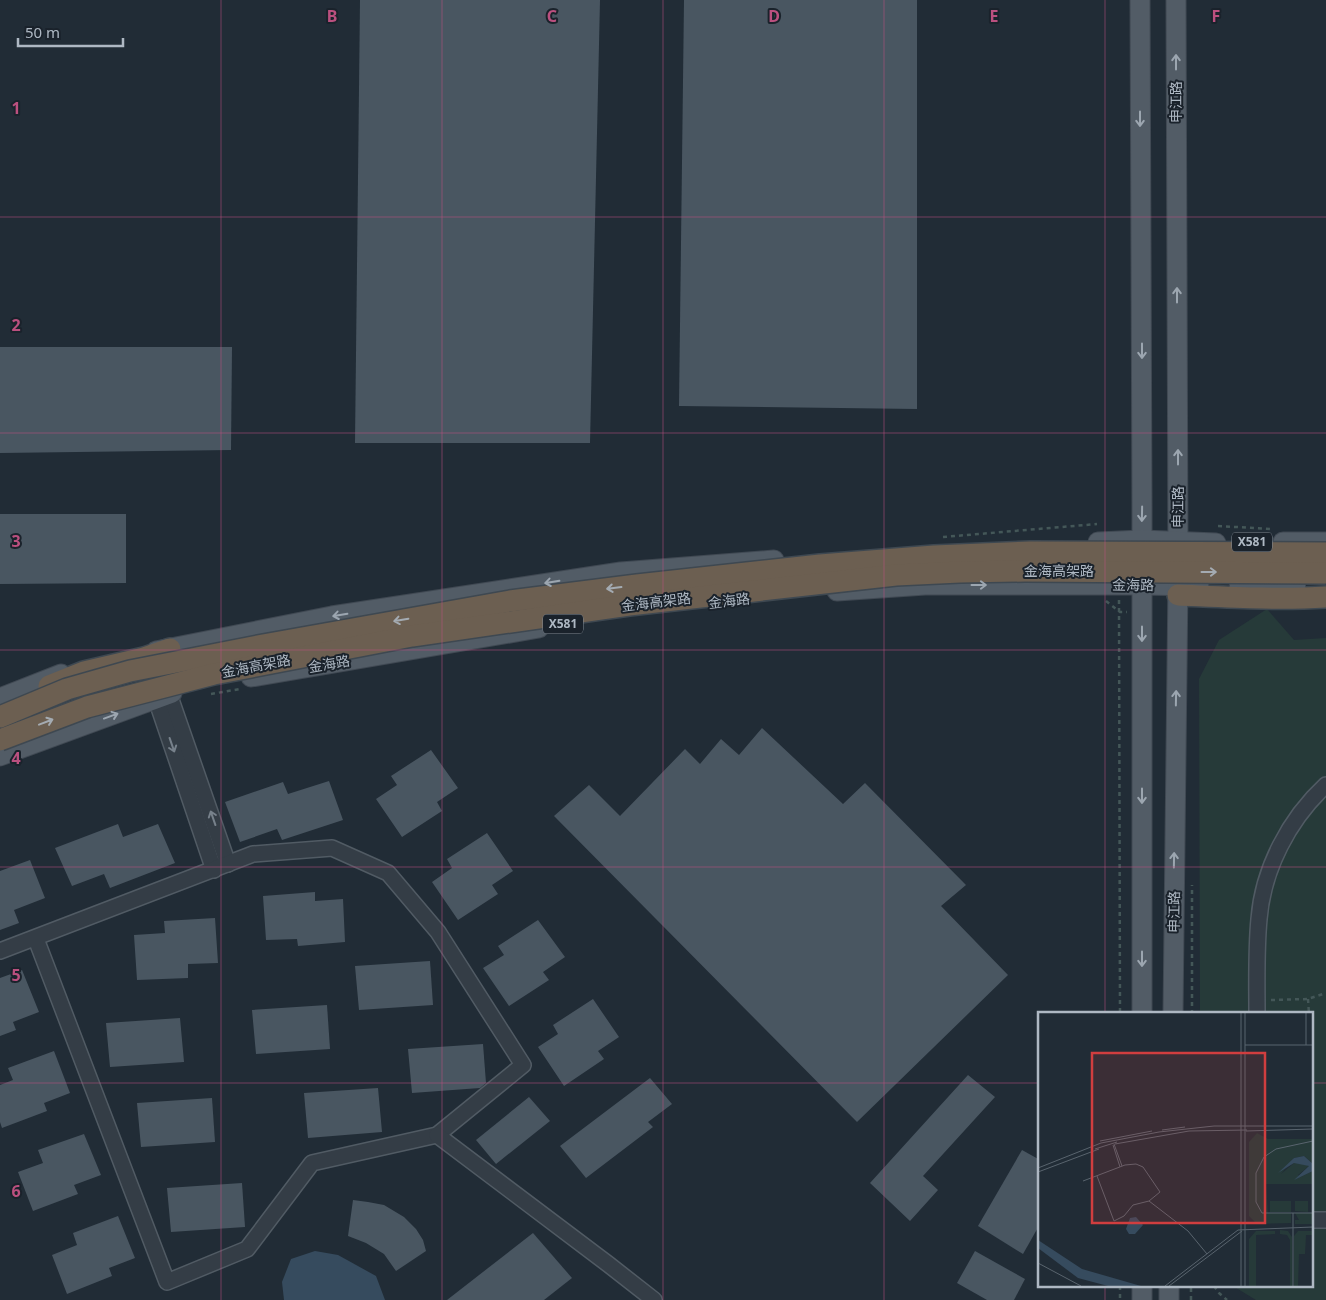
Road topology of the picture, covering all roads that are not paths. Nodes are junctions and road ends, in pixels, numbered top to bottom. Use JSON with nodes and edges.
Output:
{"nodes":[{"id":1,"x":1140,"y":0,"type":"edge"},
{"id":2,"x":1176,"y":0,"type":"edge"},
{"id":3,"x":1142,"y":540,"type":"junction"},
{"id":4,"x":1178,"y":541,"type":"junction"},
{"id":5,"x":1326,"y":542,"type":"edge"},
{"id":6,"x":1326,"y":553,"type":"edge"},
{"id":7,"x":1326,"y":573,"type":"edge"},
{"id":8,"x":1142,"y":585,"type":"junction"},
{"id":9,"x":1326,"y":588,"type":"edge"},
{"id":10,"x":1178,"y":590,"type":"junction"},
{"id":11,"x":1326,"y":596,"type":"edge"},
{"id":12,"x":170,"y":648,"type":"junction"},
{"id":13,"x":163,"y":697,"type":"junction"},
{"id":14,"x":0,"y":698,"type":"edge"},
{"id":15,"x":0,"y":706,"type":"edge"},
{"id":16,"x":0,"y":717,"type":"edge"},
{"id":17,"x":0,"y":740,"type":"edge"},
{"id":18,"x":0,"y":756,"type":"edge"},
{"id":19,"x":1326,"y":785,"type":"edge"},
{"id":20,"x":221,"y":867,"type":"junction"},
{"id":21,"x":36,"y":938,"type":"junction"},
{"id":22,"x":0,"y":951,"type":"edge"},
{"id":23,"x":1257,"y":1007,"type":"edge"},
{"id":24,"x":1142,"y":1012,"type":"edge"},
{"id":25,"x":1173,"y":1012,"type":"edge"},
{"id":26,"x":437,"y":1136,"type":"junction"},
{"id":27,"x":654,"y":1300,"type":"edge"}],
"edges":[{"from":1,"to":3,"type":"main road","one_way":true},
{"from":4,"to":2,"type":"main road","name":"申江路","one_way":true},
{"from":3,"to":4,"type":"main road","number":"X581"},
{"from":3,"to":8,"type":"main road"},
{"from":3,"to":12,"type":"main road","number":"X581","one_way":true},
{"from":4,"to":5,"type":"main road","number":"X581"},
{"from":4,"to":10,"type":"main road","name":"申江路"},
{"from":6,"to":16,"type":"highway","name":"金海高架路","one_way":true,"bridge":true},
{"from":17,"to":7,"type":"highway","name":"金海高架路","one_way":true,"bridge":true},
{"from":8,"to":10,"type":"main road","name":"金海路","number":"X581"},
{"from":13,"to":8,"type":"main road","name":"金海路","number":"X581","one_way":true},
{"from":8,"to":24,"type":"main road","one_way":true},
{"from":9,"to":10,"type":"main road","name":"金海路","number":"X581"},
{"from":10,"to":11,"type":"highway"},
{"from":25,"to":10,"type":"main road","name":"申江路","one_way":true},
{"from":12,"to":14,"type":"main road","number":"X581"},
{"from":12,"to":15,"type":"highway"},
{"from":18,"to":13,"type":"main road","name":"金海路","number":"X581","one_way":true},
{"from":13,"to":20,"type":"lane"},
{"from":19,"to":23,"type":"lane"},
{"from":20,"to":21,"type":"lane"},
{"from":20,"to":26,"type":"lane"},
{"from":21,"to":22,"type":"lane"},
{"from":21,"to":26,"type":"lane"},
{"from":26,"to":27,"type":"lane"}]}
